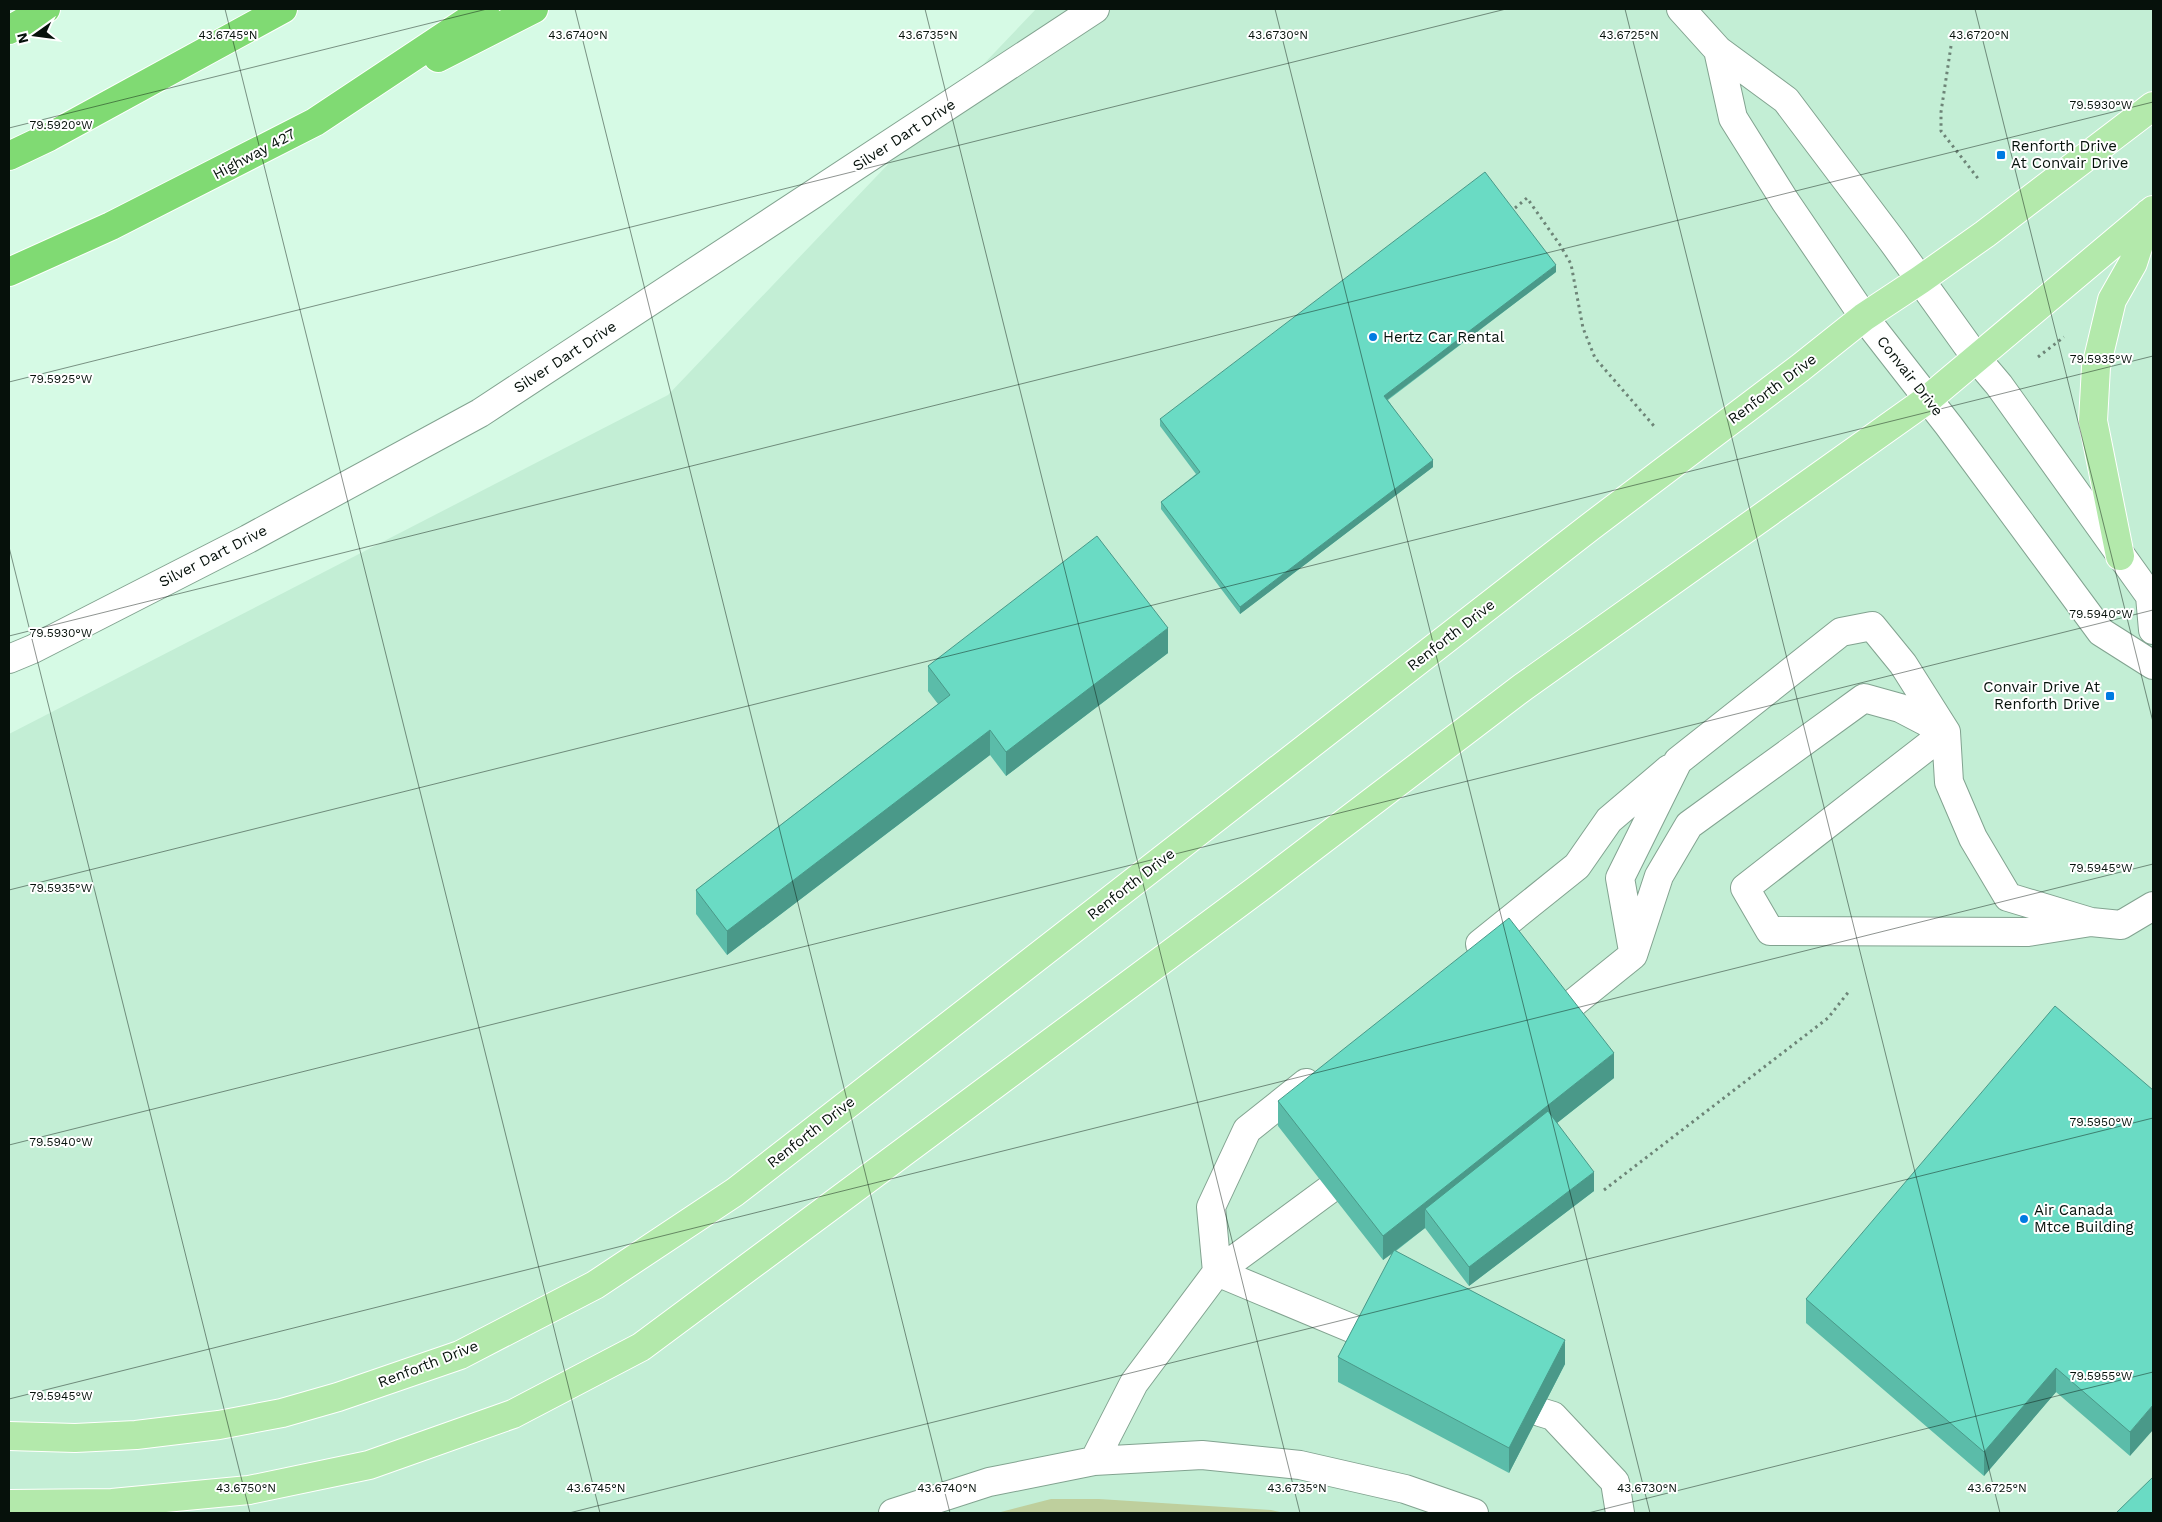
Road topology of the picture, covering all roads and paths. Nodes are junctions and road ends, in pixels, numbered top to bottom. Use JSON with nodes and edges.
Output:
{"nodes":[{"id":1,"x":46,"y":9,"type":"edge"},
{"id":2,"x":284,"y":9,"type":"edge"},
{"id":3,"x":485,"y":9,"type":"edge"},
{"id":4,"x":534,"y":9,"type":"edge"},
{"id":5,"x":1095,"y":9,"type":"edge"},
{"id":6,"x":1681,"y":9,"type":"edge"},
{"id":7,"x":9,"y":30,"type":"edge"},
{"id":8,"x":1951,"y":46,"type":"dead end"},
{"id":9,"x":1718,"y":50,"type":"junction"},
{"id":10,"x":2153,"y":106,"type":"edge"},
{"id":11,"x":314,"y":122,"type":"junction"},
{"id":12,"x":9,"y":156,"type":"edge"},
{"id":13,"x":1980,"y":181,"type":"dead end"},
{"id":14,"x":1515,"y":208,"type":"edge"},
{"id":15,"x":2151,"y":211,"type":"edge"},
{"id":16,"x":9,"y":272,"type":"edge"},
{"id":17,"x":1920,"y":280,"type":"junction"},
{"id":18,"x":1864,"y":317,"type":"junction"},
{"id":19,"x":2059,"y":333,"type":"dead end"},
{"id":20,"x":2064,"y":338,"type":"junction"},
{"id":21,"x":2070,"y":344,"type":"dead end"},
{"id":22,"x":1976,"y":359,"type":"junction"},
{"id":23,"x":2031,"y":361,"type":"dead end"},
{"id":24,"x":1928,"y":399,"type":"junction"},
{"id":25,"x":1654,"y":426,"type":"dead end"},
{"id":26,"x":2120,"y":556,"type":"junction"},
{"id":27,"x":2153,"y":630,"type":"edge"},
{"id":28,"x":9,"y":660,"type":"edge"},
{"id":29,"x":2153,"y":666,"type":"edge"},
{"id":30,"x":1946,"y":732,"type":"junction"},
{"id":31,"x":1678,"y":761,"type":"junction"},
{"id":32,"x":2153,"y":906,"type":"edge"},
{"id":33,"x":2091,"y":922,"type":"junction"},
{"id":34,"x":1633,"y":954,"type":"junction"},
{"id":35,"x":1462,"y":958,"type":"edge"},
{"id":36,"x":1850,"y":990,"type":"dead end"},
{"id":37,"x":1524,"y":1042,"type":"edge"},
{"id":38,"x":1323,"y":1069,"type":"edge"},
{"id":39,"x":1375,"y":1155,"type":"edge"},
{"id":40,"x":1604,"y":1190,"type":"dead end"},
{"id":41,"x":1217,"y":1272,"type":"junction"},
{"id":42,"x":1408,"y":1352,"type":"edge"},
{"id":43,"x":1487,"y":1388,"type":"edge"},
{"id":44,"x":9,"y":1436,"type":"edge"},
{"id":45,"x":1094,"y":1461,"type":"junction"},
{"id":46,"x":9,"y":1504,"type":"edge"},
{"id":47,"x":892,"y":1513,"type":"edge"},
{"id":48,"x":1474,"y":1513,"type":"edge"},
{"id":49,"x":1620,"y":1513,"type":"edge"}],
"edges":[{"from":1,"to":7,"type":"highway"},
{"from":2,"to":12,"type":"highway"},
{"from":3,"to":11,"type":"highway","name":"Highway 427"},
{"from":4,"to":11,"type":"highway"},
{"from":5,"to":28,"type":"street","name":"Silver Dart Drive"},
{"from":6,"to":9,"type":"street","name":"Convair Drive"},
{"from":8,"to":13,"type":"path"},
{"from":9,"to":17,"type":"street","name":"Convair Drive"},
{"from":9,"to":18,"type":"street","name":"Convair Drive"},
{"from":10,"to":17,"type":"main road","name":"Renforth Drive"},
{"from":11,"to":16,"type":"highway","name":"Highway 427"},
{"from":14,"to":25,"type":"path"},
{"from":15,"to":22,"type":"main road"},
{"from":15,"to":26,"type":"main road"},
{"from":17,"to":18,"type":"main road","name":"Renforth Drive"},
{"from":17,"to":22,"type":"street","name":"Convair Drive"},
{"from":18,"to":24,"type":"street","name":"Convair Drive"},
{"from":18,"to":44,"type":"main road","name":"Renforth Drive"},
{"from":19,"to":20,"type":"path"},
{"from":20,"to":21,"type":"path"},
{"from":20,"to":23,"type":"path"},
{"from":22,"to":24,"type":"main road"},
{"from":22,"to":26,"type":"street","name":"Convair Drive"},
{"from":24,"to":29,"type":"street","name":"Convair Drive"},
{"from":24,"to":46,"type":"main road"},
{"from":26,"to":27,"type":"street","name":"Convair Drive"},
{"from":30,"to":31,"type":"street"},
{"from":30,"to":33,"type":"street"},
{"from":30,"to":33,"type":"street"},
{"from":30,"to":34,"type":"street"},
{"from":31,"to":34,"type":"street"},
{"from":31,"to":35,"type":"street"},
{"from":32,"to":33,"type":"street"},
{"from":34,"to":37,"type":"street"},
{"from":36,"to":40,"type":"path"},
{"from":38,"to":41,"type":"street"},
{"from":39,"to":41,"type":"street"},
{"from":41,"to":42,"type":"street"},
{"from":41,"to":45,"type":"street"},
{"from":43,"to":49,"type":"street"},
{"from":45,"to":47,"type":"street"},
{"from":45,"to":48,"type":"street"}]}
